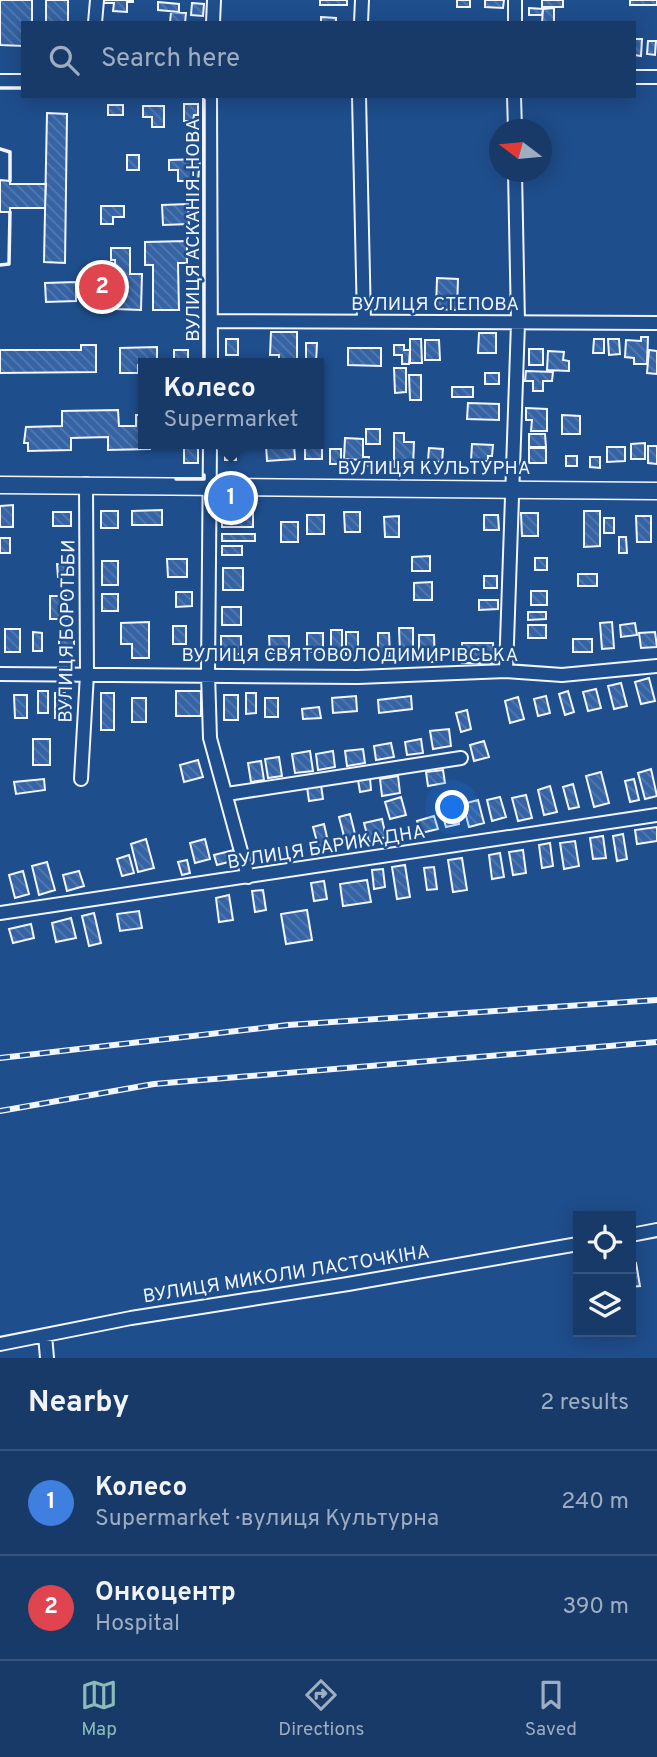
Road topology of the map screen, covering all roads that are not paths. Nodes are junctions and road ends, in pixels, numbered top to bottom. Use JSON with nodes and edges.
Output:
{"nodes":[{"id":1,"x":97,"y":0,"type":"edge"},
{"id":2,"x":214,"y":0,"type":"edge"},
{"id":3,"x":362,"y":0,"type":"edge"},
{"id":4,"x":515,"y":0,"type":"edge"},
{"id":5,"x":95,"y":21,"type":"edge"},
{"id":6,"x":213,"y":21,"type":"edge"},
{"id":7,"x":360,"y":21,"type":"edge"},
{"id":8,"x":515,"y":21,"type":"edge"},
{"id":9,"x":636,"y":77,"type":"edge"},
{"id":10,"x":657,"y":77,"type":"edge"},
{"id":11,"x":0,"y":81,"type":"edge"},
{"id":12,"x":21,"y":81,"type":"edge"},
{"id":13,"x":210,"y":98,"type":"edge"},
{"id":14,"x":359,"y":98,"type":"edge"},
{"id":15,"x":514,"y":98,"type":"edge"},
{"id":16,"x":515,"y":119,"type":"edge"},
{"id":17,"x":515,"y":182,"type":"edge"},
{"id":18,"x":212,"y":321,"type":"junction"},
{"id":19,"x":364,"y":321,"type":"junction"},
{"id":20,"x":518,"y":323,"type":"junction"},
{"id":21,"x":657,"y":323,"type":"edge"},
{"id":22,"x":211,"y":358,"type":"edge"},
{"id":23,"x":210,"y":449,"type":"edge"},
{"id":24,"x":86,"y":484,"type":"junction"},
{"id":25,"x":0,"y":485,"type":"edge"},
{"id":26,"x":209,"y":487,"type":"junction"},
{"id":27,"x":513,"y":489,"type":"junction"},
{"id":28,"x":657,"y":491,"type":"edge"},
{"id":29,"x":657,"y":666,"type":"edge"},
{"id":30,"x":506,"y":671,"type":"junction"},
{"id":31,"x":0,"y":674,"type":"edge"},
{"id":32,"x":87,"y":674,"type":"junction"},
{"id":33,"x":208,"y":674,"type":"junction"},
{"id":34,"x":461,"y":758,"type":"dead end"},
{"id":35,"x":81,"y":779,"type":"dead end"},
{"id":36,"x":226,"y":794,"type":"junction"},
{"id":37,"x":657,"y":815,"type":"edge"},
{"id":38,"x":248,"y":877,"type":"junction"},
{"id":39,"x":0,"y":913,"type":"edge"},
{"id":40,"x":657,"y":1230,"type":"edge"},
{"id":41,"x":636,"y":1234,"type":"edge"},
{"id":42,"x":573,"y":1245,"type":"edge"},
{"id":43,"x":45,"y":1335,"type":"junction"},
{"id":44,"x":0,"y":1344,"type":"edge"},
{"id":45,"x":47,"y":1358,"type":"edge"}],
"edges":[{"from":1,"to":5,"type":"street"},
{"from":2,"to":6,"type":"street"},
{"from":3,"to":7,"type":"street"},
{"from":4,"to":8,"type":"street"},
{"from":9,"to":10,"type":"street"},
{"from":11,"to":12,"type":"street"},
{"from":13,"to":18,"type":"street","name":"ВУЛИЦЯ АСКАНІЯ-НОВА"},
{"from":14,"to":19,"type":"street"},
{"from":15,"to":16,"type":"street"},
{"from":17,"to":20,"type":"street"},
{"from":18,"to":19,"type":"street","name":"ВУЛИЦЯ СТЕПОВА"},
{"from":18,"to":22,"type":"street","name":"ВУЛИЦЯ АСКАНІЯ-НОВА"},
{"from":19,"to":20,"type":"street","name":"ВУЛИЦЯ СТЕПОВА"},
{"from":20,"to":21,"type":"street","name":"ВУЛИЦЯ СТЕПОВА"},
{"from":20,"to":27,"type":"street"},
{"from":23,"to":26,"type":"street"},
{"from":24,"to":25,"type":"main road","name":"ВУЛИЦЯ КУЛЬТУРНА"},
{"from":24,"to":26,"type":"main road","name":"ВУЛИЦЯ КУЛЬТУРНА"},
{"from":24,"to":32,"type":"street","name":"ВУЛИЦЯ БОРОТЬБИ"},
{"from":26,"to":27,"type":"main road","name":"ВУЛИЦЯ КУЛЬТУРНА"},
{"from":26,"to":33,"type":"street"},
{"from":27,"to":28,"type":"main road","name":"ВУЛИЦЯ КУЛЬТУРНА"},
{"from":27,"to":30,"type":"street"},
{"from":29,"to":30,"type":"street","name":"ВУЛИЦЯ СВЯТОВОЛОДИМИРІВСЬКА"},
{"from":30,"to":33,"type":"street","name":"ВУЛИЦЯ СВЯТОВОЛОДИМИРІВСЬКА"},
{"from":31,"to":32,"type":"street","name":"ВУЛИЦЯ СВЯТОВОЛОДИМИРІВСЬКА"},
{"from":32,"to":33,"type":"street","name":"ВУЛИЦЯ СВЯТОВОЛОДИМИРІВСЬКА"},
{"from":32,"to":35,"type":"street","name":"ВУЛИЦЯ БОРОТЬБИ"},
{"from":33,"to":36,"type":"street"},
{"from":34,"to":36,"type":"street"},
{"from":36,"to":38,"type":"street"},
{"from":37,"to":38,"type":"street","name":"ВУЛИЦЯ БАРИКАДНА"},
{"from":38,"to":39,"type":"street","name":"ВУЛИЦЯ БАРИКАДНА"},
{"from":40,"to":41,"type":"street"},
{"from":42,"to":43,"type":"street","name":"ВУЛИЦЯ МИКОЛИ ЛАСТОЧКІНА"},
{"from":43,"to":44,"type":"street","name":"ВУЛИЦЯ МИКОЛИ ЛАСТОЧКІНА"},
{"from":43,"to":45,"type":"street"}]}
